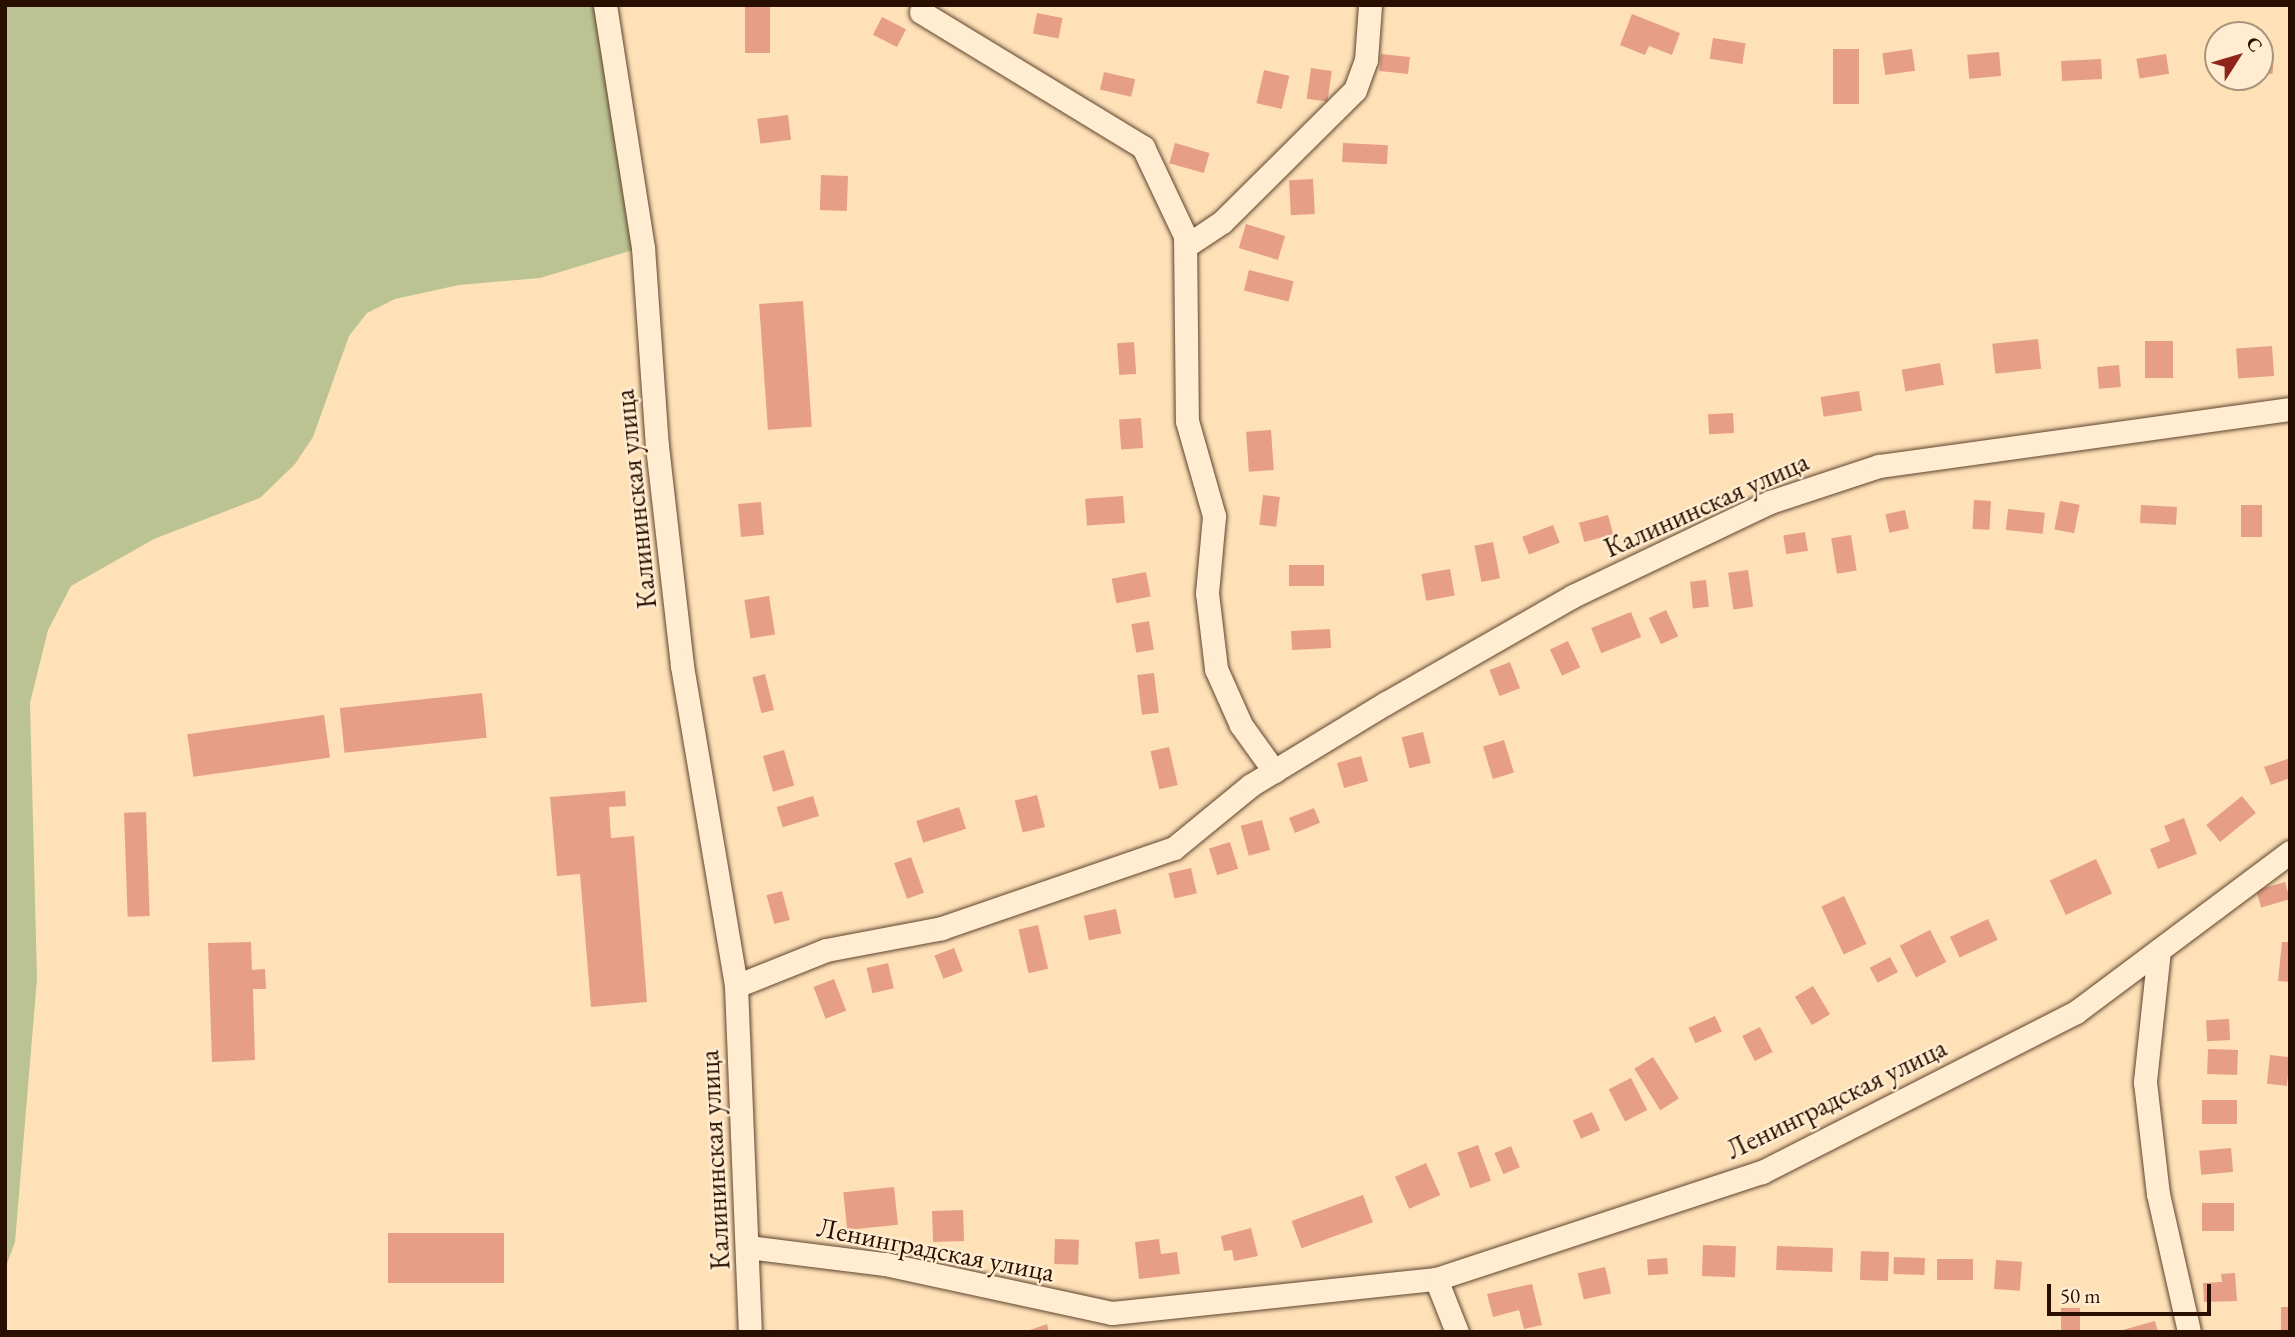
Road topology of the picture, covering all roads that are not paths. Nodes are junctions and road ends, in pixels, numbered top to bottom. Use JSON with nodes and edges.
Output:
{"nodes":[{"id":1,"x":605,"y":5,"type":"edge"},
{"id":2,"x":1370,"y":5,"type":"edge"},
{"id":3,"x":921,"y":12,"type":"dead end"},
{"id":4,"x":1186,"y":246,"type":"junction"},
{"id":5,"x":2290,"y":408,"type":"edge"},
{"id":6,"x":1274,"y":771,"type":"junction"},
{"id":7,"x":2290,"y":852,"type":"edge"},
{"id":8,"x":2159,"y":950,"type":"junction"},
{"id":9,"x":736,"y":986,"type":"junction"},
{"id":10,"x":748,"y":1247,"type":"junction"},
{"id":11,"x":1436,"y":1279,"type":"junction"},
{"id":12,"x":1114,"y":1322,"type":"edge"},
{"id":13,"x":750,"y":1332,"type":"edge"},
{"id":14,"x":1458,"y":1332,"type":"edge"},
{"id":15,"x":2189,"y":1332,"type":"edge"}],
"edges":[{"from":1,"to":9,"type":"street","name":"Калининская улица"},
{"from":2,"to":4,"type":"street"},
{"from":3,"to":4,"type":"street"},
{"from":4,"to":6,"type":"street"},
{"from":5,"to":6,"type":"street","name":"Калининская улица"},
{"from":6,"to":9,"type":"street","name":"Калининская улица"},
{"from":7,"to":8,"type":"street","name":"Ленинградская улица"},
{"from":8,"to":11,"type":"street","name":"Ленинградская улица"},
{"from":8,"to":15,"type":"street"},
{"from":9,"to":10,"type":"street","name":"Калининская улица"},
{"from":10,"to":12,"type":"street","name":"Ленинградская улица"},
{"from":10,"to":13,"type":"street","name":"Калининская улица"},
{"from":11,"to":12,"type":"street","name":"Ленинградская улица"},
{"from":11,"to":14,"type":"street"}]}
